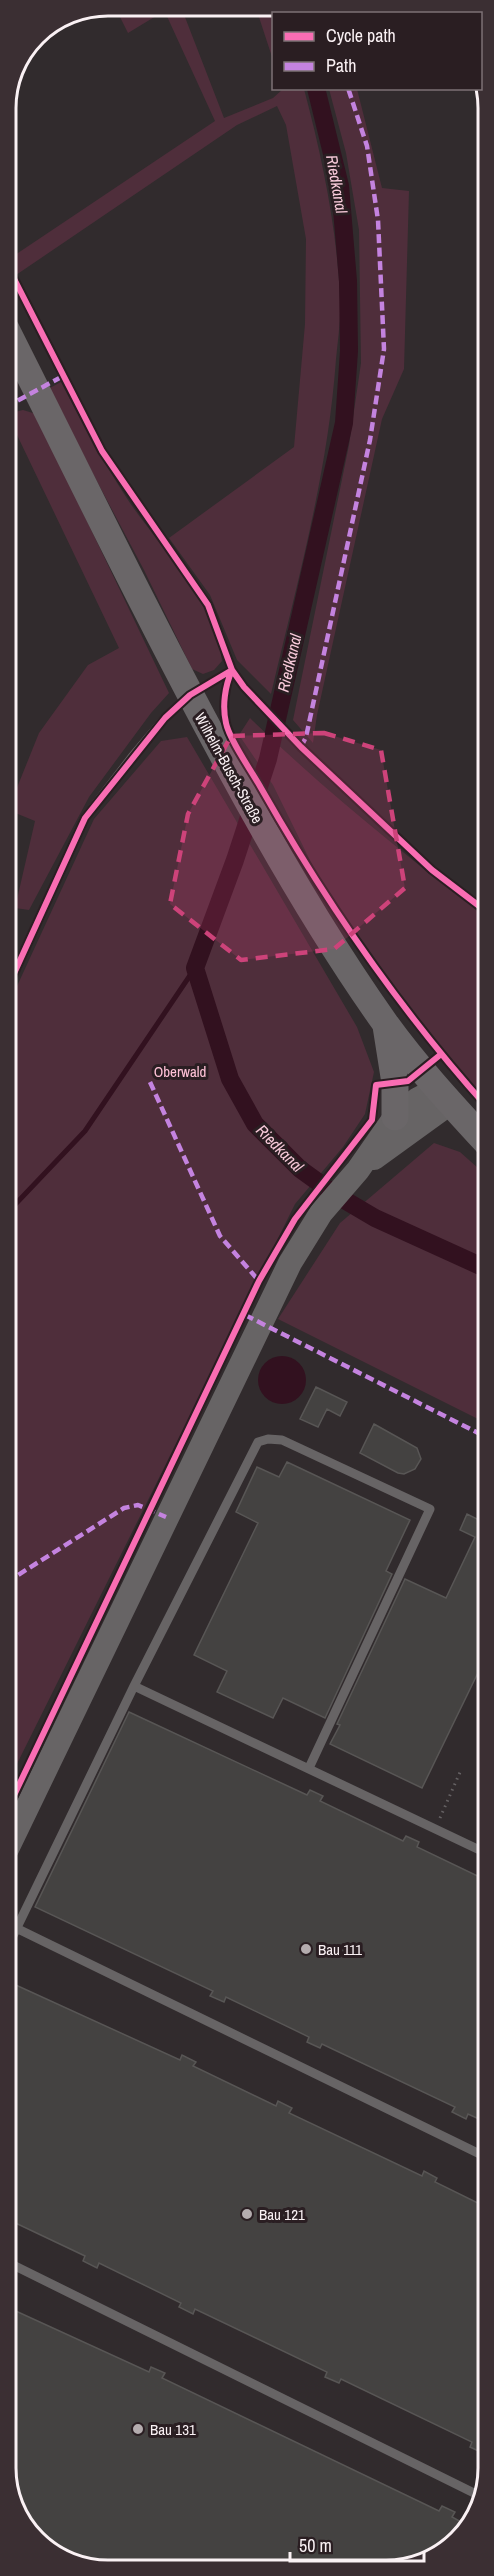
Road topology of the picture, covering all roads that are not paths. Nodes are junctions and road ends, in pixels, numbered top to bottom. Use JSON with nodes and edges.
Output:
{"nodes":[{"id":1,"x":17,"y":351,"type":"edge"},
{"id":2,"x":190,"y":695,"type":"junction"},
{"id":3,"x":17,"y":968,"type":"edge"},
{"id":4,"x":386,"y":1024,"type":"junction"},
{"id":5,"x":444,"y":1096,"type":"junction"},
{"id":6,"x":395,"y":1117,"type":"junction"},
{"id":7,"x":478,"y":1132,"type":"edge"},
{"id":8,"x":358,"y":1170,"type":"junction"},
{"id":9,"x":134,"y":1686,"type":"junction"},
{"id":10,"x":309,"y":1768,"type":"junction"},
{"id":11,"x":16,"y":1830,"type":"edge"},
{"id":12,"x":478,"y":1849,"type":"edge"},
{"id":13,"x":16,"y":1928,"type":"joint"},
{"id":14,"x":478,"y":2153,"type":"edge"},
{"id":15,"x":16,"y":2266,"type":"edge"},
{"id":16,"x":474,"y":2493,"type":"edge"}],
"edges":[{"from":1,"to":2,"type":"main road","name":"Wilhelm-Busch-Straße"},
{"from":2,"to":3,"type":"lane"},
{"from":2,"to":4,"type":"main road","name":"Wilhelm-Busch-Straße"},
{"from":4,"to":5,"type":"main road","name":"Wilhelm-Busch-Straße"},
{"from":4,"to":6,"type":"main road"},
{"from":5,"to":6,"type":"street"},
{"from":5,"to":7,"type":"main road","name":"Wilhelm-Busch-Straße"},
{"from":5,"to":8,"type":"street"},
{"from":6,"to":8,"type":"street"},
{"from":8,"to":11,"type":"street"},
{"from":9,"to":10,"type":"lane"},
{"from":9,"to":10,"type":"lane"},
{"from":9,"to":13,"type":"lane"},
{"from":10,"to":12,"type":"lane"},
{"from":13,"to":14,"type":"lane"},
{"from":15,"to":16,"type":"lane"}]}
